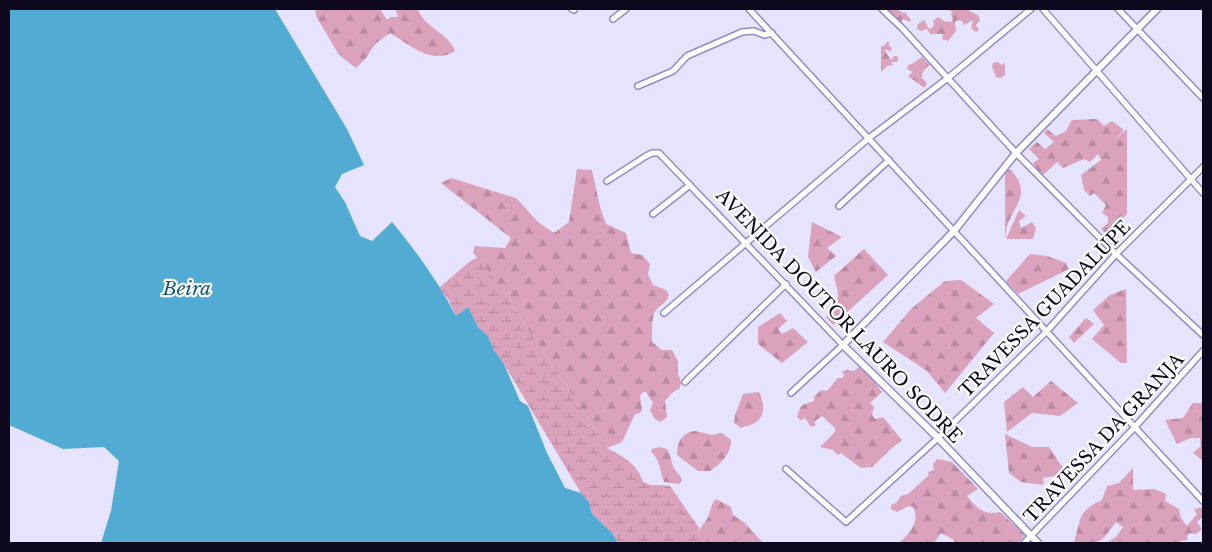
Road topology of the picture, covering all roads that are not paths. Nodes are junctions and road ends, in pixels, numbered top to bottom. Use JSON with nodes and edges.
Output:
{"nodes":[{"id":1,"x":626,"y":9,"type":"edge"},
{"id":2,"x":749,"y":9,"type":"edge"},
{"id":3,"x":882,"y":9,"type":"edge"},
{"id":4,"x":1031,"y":9,"type":"edge"},
{"id":5,"x":1043,"y":9,"type":"edge"},
{"id":6,"x":1118,"y":9,"type":"edge"},
{"id":7,"x":1157,"y":9,"type":"edge"},
{"id":8,"x":613,"y":18,"type":"dead end"},
{"id":9,"x":1137,"y":29,"type":"junction"},
{"id":10,"x":772,"y":33,"type":"junction"},
{"id":11,"x":1096,"y":71,"type":"junction"},
{"id":12,"x":948,"y":78,"type":"junction"},
{"id":13,"x":638,"y":86,"type":"dead end"},
{"id":14,"x":1203,"y":98,"type":"edge"},
{"id":15,"x":869,"y":138,"type":"junction"},
{"id":16,"x":1016,"y":154,"type":"junction"},
{"id":17,"x":890,"y":160,"type":"junction"},
{"id":18,"x":1203,"y":168,"type":"edge"},
{"id":19,"x":1192,"y":179,"type":"junction"},
{"id":20,"x":608,"y":181,"type":"dead end"},
{"id":21,"x":690,"y":185,"type":"junction"},
{"id":22,"x":1203,"y":193,"type":"edge"},
{"id":23,"x":839,"y":206,"type":"dead end"},
{"id":24,"x":654,"y":214,"type":"dead end"},
{"id":25,"x":954,"y":231,"type":"junction"},
{"id":26,"x":746,"y":243,"type":"junction"},
{"id":27,"x":1116,"y":254,"type":"junction"},
{"id":28,"x":786,"y":284,"type":"junction"},
{"id":29,"x":664,"y":313,"type":"dead end"},
{"id":30,"x":1046,"y":332,"type":"junction"},
{"id":31,"x":1203,"y":335,"type":"edge"},
{"id":32,"x":843,"y":344,"type":"junction"},
{"id":33,"x":1203,"y":351,"type":"edge"},
{"id":34,"x":685,"y":382,"type":"dead end"},
{"id":35,"x":791,"y":393,"type":"dead end"},
{"id":36,"x":1134,"y":428,"type":"junction"},
{"id":37,"x":938,"y":438,"type":"junction"},
{"id":38,"x":786,"y":469,"type":"dead end"},
{"id":39,"x":1203,"y":501,"type":"edge"},
{"id":40,"x":1031,"y":536,"type":"junction"},
{"id":41,"x":1024,"y":543,"type":"edge"},
{"id":42,"x":1038,"y":543,"type":"edge"}],
"edges":[{"from":1,"to":8,"type":"street"},
{"from":2,"to":10,"type":"street"},
{"from":3,"to":12,"type":"street"},
{"from":4,"to":12,"type":"street"},
{"from":5,"to":11,"type":"street"},
{"from":6,"to":9,"type":"street"},
{"from":7,"to":9,"type":"street"},
{"from":9,"to":11,"type":"street"},
{"from":9,"to":14,"type":"street"},
{"from":10,"to":13,"type":"street"},
{"from":10,"to":15,"type":"street"},
{"from":11,"to":16,"type":"street"},
{"from":11,"to":19,"type":"street"},
{"from":12,"to":15,"type":"street"},
{"from":12,"to":16,"type":"street"},
{"from":15,"to":17,"type":"street"},
{"from":15,"to":26,"type":"street"},
{"from":16,"to":25,"type":"street"},
{"from":16,"to":27,"type":"street"},
{"from":17,"to":23,"type":"street"},
{"from":17,"to":25,"type":"street"},
{"from":18,"to":19,"type":"street","name":"TRAVESSA GUADALUPE"},
{"from":19,"to":22,"type":"street"},
{"from":19,"to":27,"type":"street","name":"TRAVESSA GUADALUPE"},
{"from":20,"to":21,"type":"street","name":"AVENIDA DOUTOR LAURO SODRE"},
{"from":21,"to":24,"type":"street"},
{"from":21,"to":26,"type":"street","name":"AVENIDA DOUTOR LAURO SODRE"},
{"from":25,"to":30,"type":"street"},
{"from":25,"to":32,"type":"street"},
{"from":26,"to":28,"type":"street","name":"AVENIDA DOUTOR LAURO SODRE"},
{"from":26,"to":29,"type":"street"},
{"from":27,"to":30,"type":"street","name":"TRAVESSA GUADALUPE"},
{"from":27,"to":31,"type":"street"},
{"from":28,"to":32,"type":"street","name":"AVENIDA DOUTOR LAURO SODRE"},
{"from":28,"to":34,"type":"street"},
{"from":30,"to":36,"type":"street"},
{"from":30,"to":37,"type":"street","name":"TRAVESSA GUADALUPE"},
{"from":32,"to":35,"type":"street"},
{"from":32,"to":37,"type":"street","name":"AVENIDA DOUTOR LAURO SODRE"},
{"from":33,"to":36,"type":"street","name":"TRAVESSA DA GRANJA"},
{"from":36,"to":39,"type":"street"},
{"from":36,"to":40,"type":"street","name":"TRAVESSA DA GRANJA"},
{"from":37,"to":38,"type":"street","name":"TRAVESSA GUADALUPE"},
{"from":37,"to":40,"type":"street","name":"AVENIDA DOUTOR LAURO SODRE"},
{"from":40,"to":41,"type":"street","name":"TRAVESSA DA GRANJA"},
{"from":40,"to":42,"type":"street","name":"AVENIDA DOUTOR LAURO SODRE"}]}
